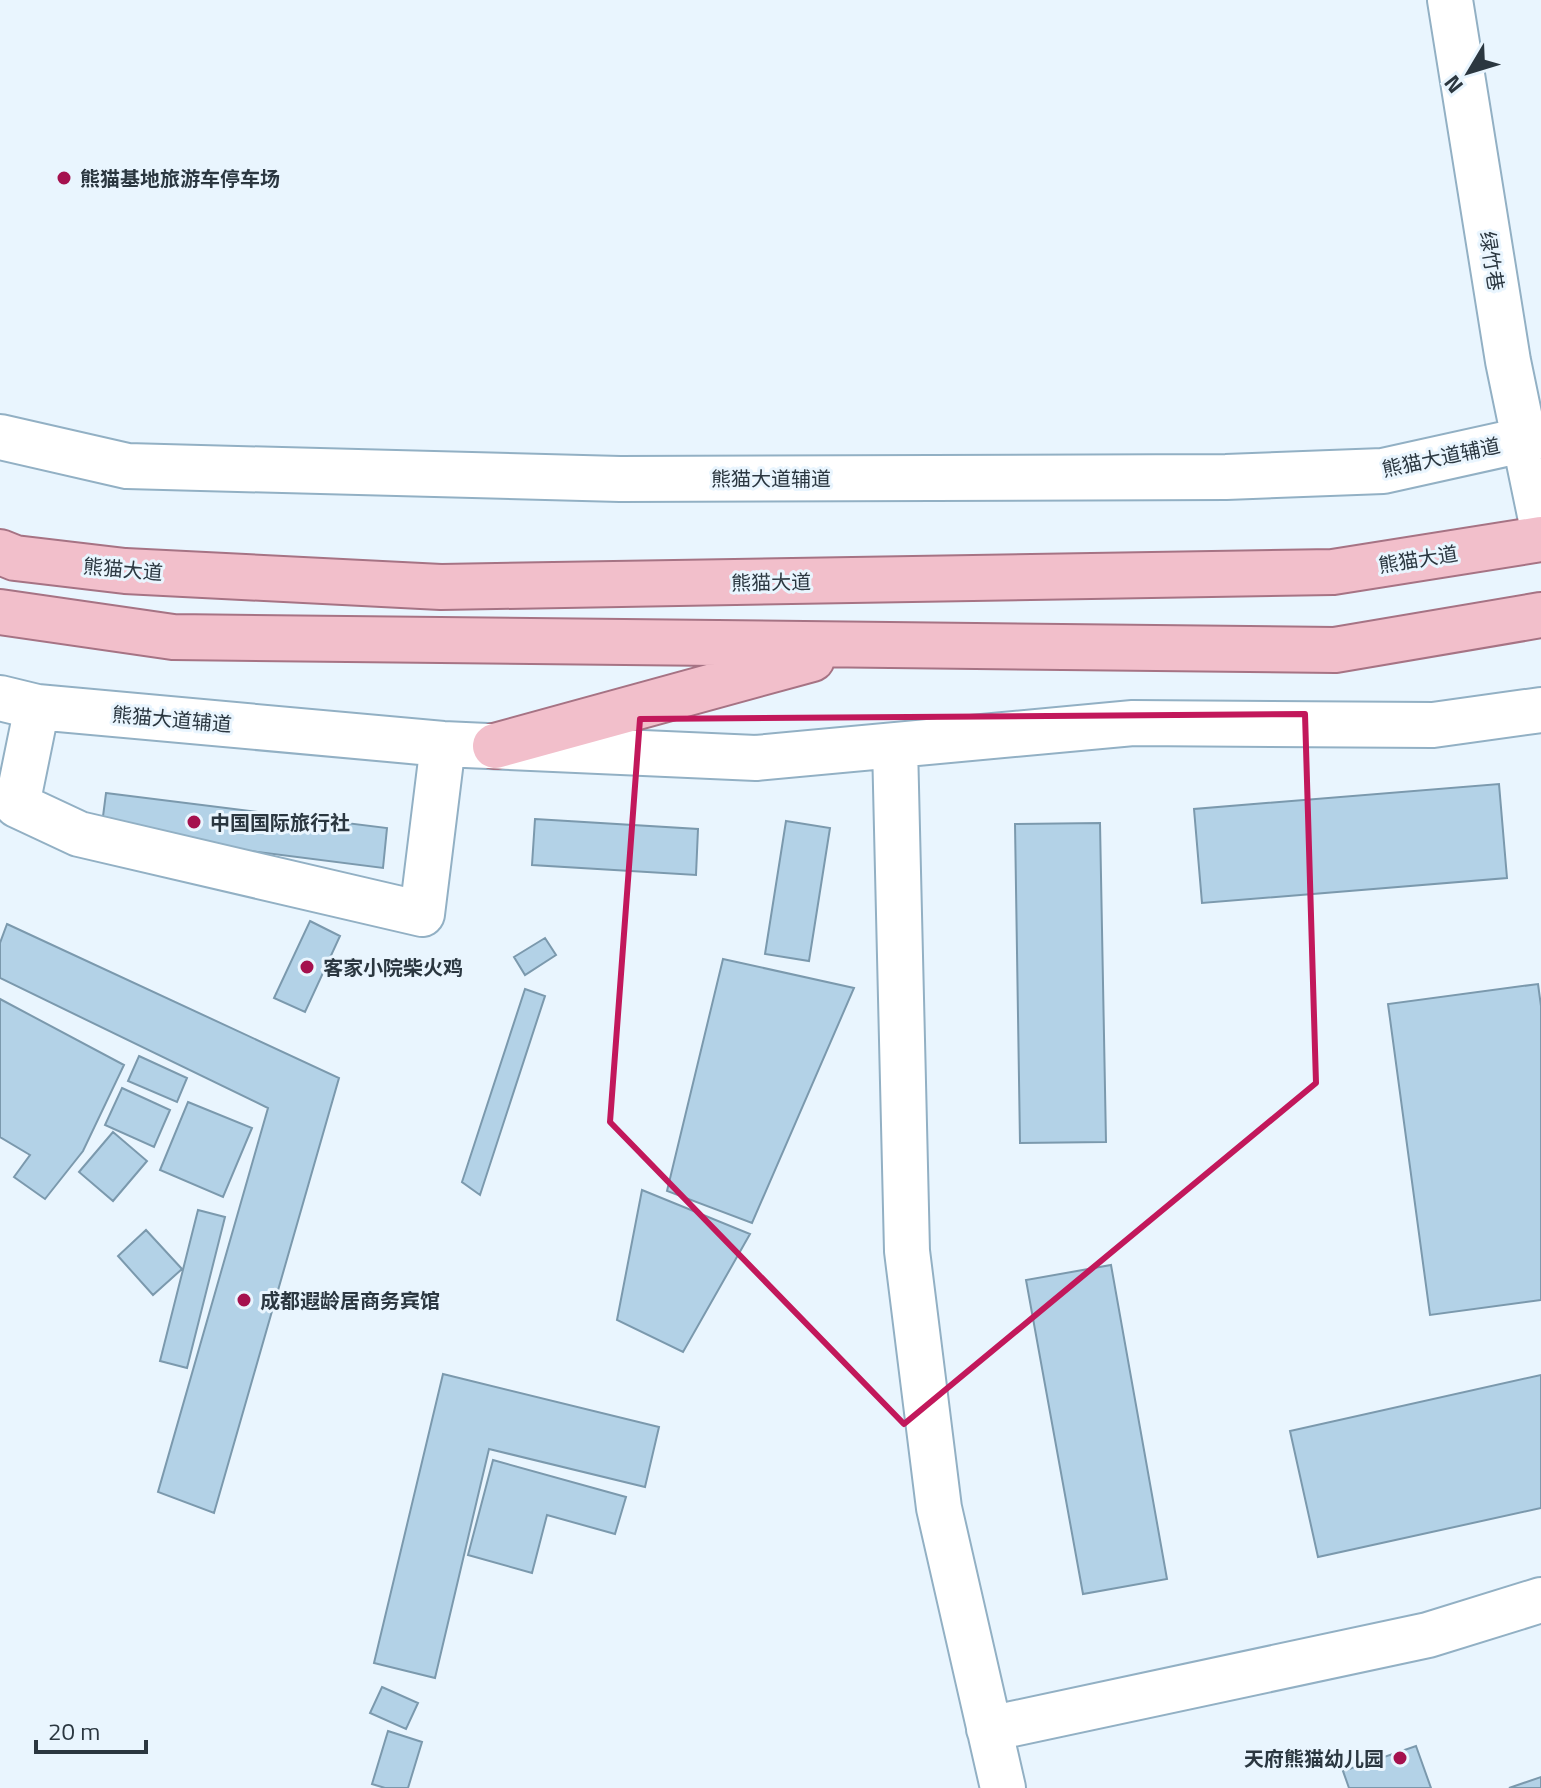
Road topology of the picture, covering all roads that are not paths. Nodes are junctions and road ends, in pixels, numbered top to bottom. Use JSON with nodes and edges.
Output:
{"nodes":[{"id":1,"x":1450,"y":0,"type":"edge"},
{"id":2,"x":0,"y":437,"type":"edge"},
{"id":3,"x":1533,"y":438,"type":"edge"},
{"id":4,"x":1541,"y":520,"type":"edge"},
{"id":5,"x":1541,"y":539,"type":"edge"},
{"id":6,"x":0,"y":552,"type":"edge"},
{"id":7,"x":0,"y":612,"type":"edge"},
{"id":8,"x":1541,"y":615,"type":"edge"},
{"id":9,"x":863,"y":645,"type":"junction"},
{"id":10,"x":18,"y":703,"type":"edge"},
{"id":11,"x":1541,"y":710,"type":"edge"},
{"id":12,"x":443,"y":744,"type":"junction"},
{"id":13,"x":895,"y":745,"type":"junction"},
{"id":14,"x":495,"y":746,"type":"junction"},
{"id":15,"x":1541,"y":1600,"type":"edge"},
{"id":16,"x":989,"y":1729,"type":"junction"},
{"id":17,"x":1003,"y":1788,"type":"edge"}],
"edges":[{"from":1,"to":3,"type":"street","name":"绿竹巷"},
{"from":2,"to":3,"type":"street","name":"熊猫大道辅道"},
{"from":3,"to":4,"type":"street","name":"绿竹巷"},
{"from":5,"to":6,"type":"main road","name":"熊猫大道"},
{"from":7,"to":9,"type":"main road"},
{"from":8,"to":9,"type":"main road"},
{"from":9,"to":14,"type":"main road"},
{"from":10,"to":12,"type":"street","name":"熊猫大道辅道"},
{"from":10,"to":12,"type":"street"},
{"from":11,"to":13,"type":"street","name":"熊猫大道辅道"},
{"from":12,"to":14,"type":"street","name":"熊猫大道辅道"},
{"from":13,"to":14,"type":"street","name":"熊猫大道辅道"},
{"from":13,"to":16,"type":"street"},
{"from":15,"to":16,"type":"street"},
{"from":16,"to":17,"type":"street"}]}
